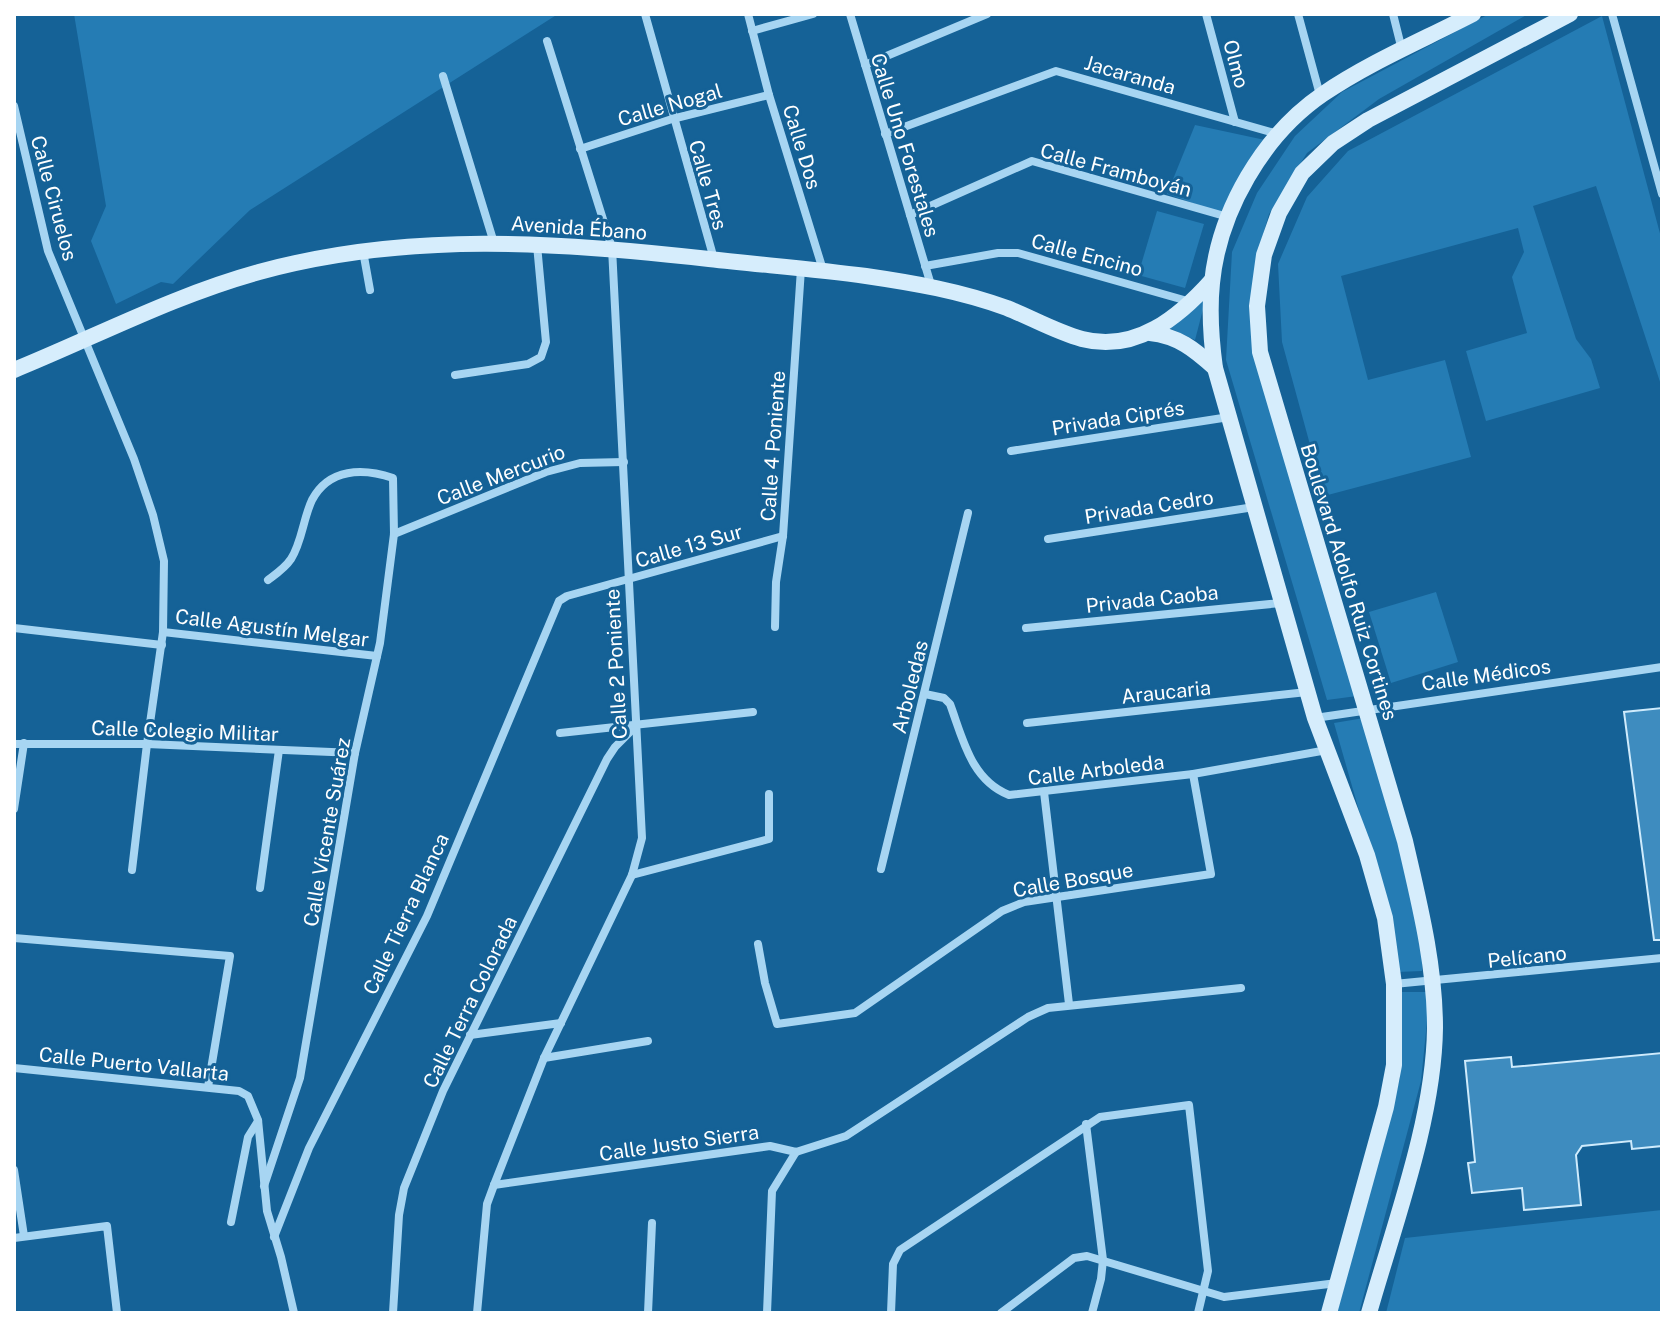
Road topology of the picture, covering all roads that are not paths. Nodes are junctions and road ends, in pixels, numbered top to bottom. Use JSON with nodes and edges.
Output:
{"nodes":[{"id":1,"x":645,"y":14,"type":"edge"},
{"id":2,"x":748,"y":14,"type":"edge"},
{"id":3,"x":813,"y":14,"type":"edge"},
{"id":4,"x":850,"y":14,"type":"edge"},
{"id":5,"x":987,"y":14,"type":"edge"},
{"id":6,"x":1194,"y":14,"type":"edge"},
{"id":7,"x":1298,"y":14,"type":"edge"},
{"id":8,"x":1393,"y":14,"type":"edge"},
{"id":9,"x":1473,"y":14,"type":"edge"},
{"id":10,"x":1570,"y":14,"type":"edge"},
{"id":11,"x":1612,"y":14,"type":"edge"},
{"id":12,"x":1206,"y":16,"type":"edge"},
{"id":13,"x":752,"y":31,"type":"junction"},
{"id":14,"x":547,"y":41,"type":"dead end"},
{"id":15,"x":1402,"y":50,"type":"junction"},
{"id":16,"x":865,"y":65,"type":"junction"},
{"id":17,"x":443,"y":76,"type":"dead end"},
{"id":18,"x":769,"y":95,"type":"junction"},
{"id":19,"x":1320,"y":96,"type":"junction"},
{"id":20,"x":14,"y":106,"type":"edge"},
{"id":21,"x":672,"y":119,"type":"junction"},
{"id":22,"x":1235,"y":122,"type":"junction"},
{"id":23,"x":885,"y":134,"type":"junction"},
{"id":24,"x":1278,"y":134,"type":"junction"},
{"id":25,"x":18,"y":141,"type":"edge"},
{"id":26,"x":580,"y":149,"type":"junction"},
{"id":27,"x":1662,"y":194,"type":"edge"},
{"id":28,"x":910,"y":215,"type":"junction"},
{"id":29,"x":1229,"y":218,"type":"junction"},
{"id":30,"x":494,"y":243,"type":"junction"},
{"id":31,"x":537,"y":243,"type":"junction"},
{"id":32,"x":612,"y":248,"type":"junction"},
{"id":33,"x":363,"y":250,"type":"junction"},
{"id":34,"x":714,"y":259,"type":"junction"},
{"id":35,"x":925,"y":266,"type":"junction"},
{"id":36,"x":801,"y":268,"type":"junction"},
{"id":37,"x":823,"y":271,"type":"junction"},
{"id":38,"x":1212,"y":280,"type":"junction"},
{"id":39,"x":931,"y":285,"type":"junction"},
{"id":40,"x":370,"y":290,"type":"dead end"},
{"id":41,"x":1192,"y":302,"type":"junction"},
{"id":42,"x":1150,"y":333,"type":"junction"},
{"id":43,"x":85,"y":341,"type":"junction"},
{"id":44,"x":1215,"y":368,"type":"junction"},
{"id":45,"x":14,"y":370,"type":"edge"},
{"id":46,"x":455,"y":375,"type":"dead end"},
{"id":47,"x":1229,"y":417,"type":"junction"},
{"id":48,"x":1011,"y":451,"type":"dead end"},
{"id":49,"x":624,"y":462,"type":"junction"},
{"id":50,"x":1255,"y":507,"type":"junction"},
{"id":51,"x":968,"y":513,"type":"dead end"},
{"id":52,"x":394,"y":534,"type":"junction"},
{"id":53,"x":783,"y":536,"type":"junction"},
{"id":54,"x":1048,"y":539,"type":"dead end"},
{"id":55,"x":268,"y":580,"type":"dead end"},
{"id":56,"x":627,"y":580,"type":"junction"},
{"id":57,"x":559,"y":601,"type":"joint"},
{"id":58,"x":1282,"y":602,"type":"junction"},
{"id":59,"x":775,"y":627,"type":"dead end"},
{"id":60,"x":14,"y":628,"type":"edge"},
{"id":61,"x":1026,"y":628,"type":"dead end"},
{"id":62,"x":163,"y":632,"type":"junction"},
{"id":63,"x":162,"y":645,"type":"junction"},
{"id":64,"x":377,"y":656,"type":"junction"},
{"id":65,"x":1662,"y":667,"type":"edge"},
{"id":66,"x":1308,"y":692,"type":"junction"},
{"id":67,"x":925,"y":694,"type":"junction"},
{"id":68,"x":1367,"y":709,"type":"junction"},
{"id":69,"x":753,"y":712,"type":"dead end"},
{"id":70,"x":1315,"y":718,"type":"junction"},
{"id":71,"x":1027,"y":723,"type":"dead end"},
{"id":72,"x":636,"y":726,"type":"junction"},
{"id":73,"x":560,"y":733,"type":"dead end"},
{"id":74,"x":24,"y":743,"type":"junction"},
{"id":75,"x":14,"y":744,"type":"edge"},
{"id":76,"x":147,"y":744,"type":"junction"},
{"id":77,"x":279,"y":750,"type":"junction"},
{"id":78,"x":1327,"y":750,"type":"junction"},
{"id":79,"x":355,"y":753,"type":"junction"},
{"id":80,"x":1193,"y":774,"type":"junction"},
{"id":81,"x":1044,"y":792,"type":"junction"},
{"id":82,"x":769,"y":794,"type":"dead end"},
{"id":83,"x":14,"y":809,"type":"edge"},
{"id":84,"x":881,"y":869,"type":"dead end"},
{"id":85,"x":132,"y":870,"type":"dead end"},
{"id":86,"x":632,"y":875,"type":"junction"},
{"id":87,"x":260,"y":888,"type":"dead end"},
{"id":88,"x":1056,"y":896,"type":"junction"},
{"id":89,"x":14,"y":938,"type":"edge"},
{"id":90,"x":758,"y":944,"type":"dead end"},
{"id":91,"x":1662,"y":958,"type":"edge"},
{"id":92,"x":1433,"y":982,"type":"junction"},
{"id":93,"x":1394,"y":984,"type":"junction"},
{"id":94,"x":1241,"y":988,"type":"dead end"},
{"id":95,"x":1069,"y":1004,"type":"junction"},
{"id":96,"x":561,"y":1023,"type":"junction"},
{"id":97,"x":470,"y":1035,"type":"junction"},
{"id":98,"x":648,"y":1041,"type":"dead end"},
{"id":99,"x":544,"y":1058,"type":"junction"},
{"id":100,"x":14,"y":1068,"type":"edge"},
{"id":101,"x":208,"y":1087,"type":"junction"},
{"id":102,"x":258,"y":1120,"type":"junction"},
{"id":103,"x":1086,"y":1124,"type":"junction"},
{"id":104,"x":796,"y":1152,"type":"junction"},
{"id":105,"x":14,"y":1170,"type":"edge"},
{"id":106,"x":494,"y":1185,"type":"junction"},
{"id":107,"x":264,"y":1186,"type":"junction"},
{"id":108,"x":231,"y":1222,"type":"dead end"},
{"id":109,"x":652,"y":1223,"type":"dead end"},
{"id":110,"x":19,"y":1237,"type":"edge"},
{"id":111,"x":274,"y":1237,"type":"junction"},
{"id":112,"x":1103,"y":1260,"type":"junction"},
{"id":113,"x":1338,"y":1283,"type":"junction"},
{"id":114,"x":1204,"y":1292,"type":"junction"},
{"id":115,"x":117,"y":1313,"type":"edge"},
{"id":116,"x":294,"y":1313,"type":"edge"},
{"id":117,"x":393,"y":1313,"type":"edge"},
{"id":118,"x":477,"y":1313,"type":"edge"},
{"id":119,"x":648,"y":1313,"type":"edge"},
{"id":120,"x":767,"y":1313,"type":"edge"},
{"id":121,"x":891,"y":1313,"type":"edge"},
{"id":122,"x":1001,"y":1313,"type":"edge"},
{"id":123,"x":1092,"y":1313,"type":"edge"},
{"id":124,"x":1198,"y":1313,"type":"edge"},
{"id":125,"x":1329,"y":1313,"type":"edge"},
{"id":126,"x":1369,"y":1313,"type":"edge"}],
"edges":[{"from":1,"to":21,"type":"street","name":"Calle Tres"},
{"from":2,"to":13,"type":"street","name":"Calle Dos"},
{"from":3,"to":13,"type":"street"},
{"from":4,"to":16,"type":"street","name":"Calle Uno Forestales"},
{"from":5,"to":16,"type":"street"},
{"from":6,"to":12,"type":"street"},
{"from":7,"to":19,"type":"street"},
{"from":8,"to":15,"type":"street"},
{"from":9,"to":15,"type":"main road"},
{"from":10,"to":68,"type":"main road","name":"Boulevard Adolfo Ruiz Cortines"},
{"from":11,"to":27,"type":"street"},
{"from":12,"to":22,"type":"street","name":"Olmo"},
{"from":13,"to":18,"type":"street","name":"Calle Dos"},
{"from":14,"to":26,"type":"street","name":"Calle 2 Poniente"},
{"from":15,"to":19,"type":"main road"},
{"from":16,"to":23,"type":"street","name":"Calle Uno Forestales"},
{"from":17,"to":30,"type":"street"},
{"from":18,"to":21,"type":"street","name":"Calle Nogal"},
{"from":18,"to":37,"type":"street","name":"Calle Dos"},
{"from":19,"to":24,"type":"main road"},
{"from":20,"to":25,"type":"street","name":"Calle Ciruelos"},
{"from":21,"to":26,"type":"street","name":"Calle Nogal"},
{"from":21,"to":34,"type":"street","name":"Calle Tres"},
{"from":22,"to":23,"type":"street","name":"Jacaranda"},
{"from":22,"to":24,"type":"street","name":"Jacaranda"},
{"from":23,"to":28,"type":"street","name":"Calle Uno Forestales"},
{"from":24,"to":29,"type":"main road"},
{"from":25,"to":43,"type":"street","name":"Calle Ciruelos"},
{"from":26,"to":32,"type":"street","name":"Calle 2 Poniente"},
{"from":28,"to":29,"type":"street","name":"Calle Framboyán"},
{"from":28,"to":35,"type":"street","name":"Calle Uno Forestales"},
{"from":29,"to":38,"type":"main road"},
{"from":30,"to":31,"type":"main road","name":"Avenida Ébano"},
{"from":30,"to":33,"type":"main road","name":"Avenida Ébano"},
{"from":31,"to":32,"type":"main road","name":"Avenida Ébano"},
{"from":31,"to":46,"type":"street"},
{"from":32,"to":34,"type":"main road","name":"Avenida Ébano"},
{"from":32,"to":49,"type":"street","name":"Calle 2 Poniente"},
{"from":33,"to":40,"type":"street"},
{"from":33,"to":43,"type":"main road","name":"Avenida Ébano"},
{"from":34,"to":36,"type":"main road","name":"Avenida Ébano"},
{"from":35,"to":39,"type":"street","name":"Calle Uno Forestales"},
{"from":35,"to":41,"type":"street","name":"Calle Encino"},
{"from":36,"to":37,"type":"main road","name":"Avenida Ébano"},
{"from":36,"to":53,"type":"street","name":"Calle 4 Poniente"},
{"from":37,"to":39,"type":"main road","name":"Avenida Ébano"},
{"from":38,"to":41,"type":"main road","name":"Avenida Ébano"},
{"from":38,"to":44,"type":"main road"},
{"from":39,"to":42,"type":"main road","name":"Avenida Ébano"},
{"from":41,"to":42,"type":"main road","name":"Avenida Ébano"},
{"from":42,"to":44,"type":"main road"},
{"from":43,"to":45,"type":"main road","name":"Avenida Ébano"},
{"from":43,"to":62,"type":"street","name":"Calle Ciruelos"},
{"from":44,"to":47,"type":"main road"},
{"from":47,"to":48,"type":"street","name":"Privada Ciprés"},
{"from":47,"to":50,"type":"main road"},
{"from":49,"to":52,"type":"street","name":"Calle Mercurio"},
{"from":49,"to":56,"type":"street","name":"Calle 2 Poniente"},
{"from":50,"to":54,"type":"street","name":"Privada Cedro"},
{"from":50,"to":58,"type":"main road"},
{"from":51,"to":67,"type":"street","name":"Arboledas"},
{"from":52,"to":55,"type":"street","name":"Calle Vicente Suárez"},
{"from":52,"to":64,"type":"street","name":"Calle Vicente Suárez"},
{"from":53,"to":56,"type":"street","name":"Calle 13 Sur"},
{"from":53,"to":59,"type":"street","name":"Calle 4 Poniente"},
{"from":56,"to":57,"type":"street","name":"Calle 13 Sur"},
{"from":56,"to":72,"type":"street","name":"Calle 2 Poniente"},
{"from":57,"to":111,"type":"street","name":"Calle Tierra Blanca"},
{"from":58,"to":61,"type":"street","name":"Privada Caoba"},
{"from":58,"to":66,"type":"main road"},
{"from":60,"to":63,"type":"street","name":"Calle Agustín Melgar"},
{"from":62,"to":63,"type":"street","name":"Calle Ciruelos"},
{"from":62,"to":64,"type":"street","name":"Calle Agustín Melgar"},
{"from":63,"to":76,"type":"street","name":"Calle Ciruelos"},
{"from":64,"to":79,"type":"street","name":"Calle Vicente Suárez"},
{"from":65,"to":68,"type":"street","name":"Calle Médicos"},
{"from":66,"to":70,"type":"main road"},
{"from":66,"to":71,"type":"street","name":"Araucaria"},
{"from":67,"to":81,"type":"street","name":"Calle Arboleda"},
{"from":67,"to":84,"type":"street","name":"Arboledas"},
{"from":68,"to":70,"type":"street","name":"Calle Médicos"},
{"from":68,"to":92,"type":"main road","name":"Boulevard Adolfo Ruiz Cortines"},
{"from":69,"to":72,"type":"street"},
{"from":70,"to":78,"type":"main road"},
{"from":72,"to":73,"type":"street"},
{"from":72,"to":86,"type":"street","name":"Calle 2 Poniente"},
{"from":72,"to":97,"type":"street","name":"Calle Terra Colorada"},
{"from":74,"to":75,"type":"street","name":"Calle Colegio Militar"},
{"from":74,"to":76,"type":"street","name":"Calle Colegio Militar"},
{"from":74,"to":83,"type":"street"},
{"from":76,"to":77,"type":"street","name":"Calle Colegio Militar"},
{"from":76,"to":85,"type":"street","name":"Calle Ciruelos"},
{"from":77,"to":79,"type":"street","name":"Calle Colegio Militar"},
{"from":77,"to":87,"type":"street"},
{"from":78,"to":80,"type":"street","name":"Calle Arboleda"},
{"from":78,"to":93,"type":"main road"},
{"from":79,"to":107,"type":"street","name":"Calle Vicente Suárez"},
{"from":80,"to":81,"type":"street","name":"Calle Arboleda"},
{"from":80,"to":88,"type":"street","name":"Calle Bosque"},
{"from":81,"to":88,"type":"street"},
{"from":82,"to":86,"type":"street"},
{"from":86,"to":96,"type":"street","name":"Calle 2 Poniente"},
{"from":88,"to":90,"type":"street","name":"Calle Bosque"},
{"from":88,"to":95,"type":"street"},
{"from":89,"to":101,"type":"street"},
{"from":91,"to":92,"type":"street","name":"Pelícano"},
{"from":92,"to":93,"type":"street","name":"Pelícano"},
{"from":92,"to":126,"type":"main road","name":"Boulevard Adolfo Ruiz Cortines"},
{"from":93,"to":113,"type":"main road"},
{"from":94,"to":95,"type":"street","name":"Calle Justo Sierra"},
{"from":95,"to":104,"type":"street","name":"Calle Justo Sierra"},
{"from":96,"to":97,"type":"street"},
{"from":96,"to":99,"type":"street","name":"Calle 2 Poniente"},
{"from":97,"to":117,"type":"street","name":"Calle Terra Colorada"},
{"from":98,"to":99,"type":"street"},
{"from":99,"to":106,"type":"street","name":"Calle 2 Poniente"},
{"from":100,"to":101,"type":"street","name":"Calle Puerto Vallarta"},
{"from":101,"to":102,"type":"street","name":"Calle Puerto Vallarta"},
{"from":102,"to":107,"type":"street"},
{"from":102,"to":108,"type":"street"},
{"from":103,"to":112,"type":"street"},
{"from":103,"to":114,"type":"street"},
{"from":103,"to":121,"type":"street"},
{"from":104,"to":106,"type":"street","name":"Calle Justo Sierra"},
{"from":104,"to":120,"type":"street"},
{"from":105,"to":110,"type":"street"},
{"from":106,"to":118,"type":"street","name":"Calle 2 Poniente"},
{"from":107,"to":111,"type":"street"},
{"from":109,"to":119,"type":"street"},
{"from":110,"to":115,"type":"street"},
{"from":111,"to":116,"type":"street"},
{"from":112,"to":114,"type":"street"},
{"from":112,"to":122,"type":"street"},
{"from":112,"to":123,"type":"street"},
{"from":113,"to":114,"type":"street"},
{"from":113,"to":125,"type":"main road"},
{"from":114,"to":124,"type":"street"}]}
